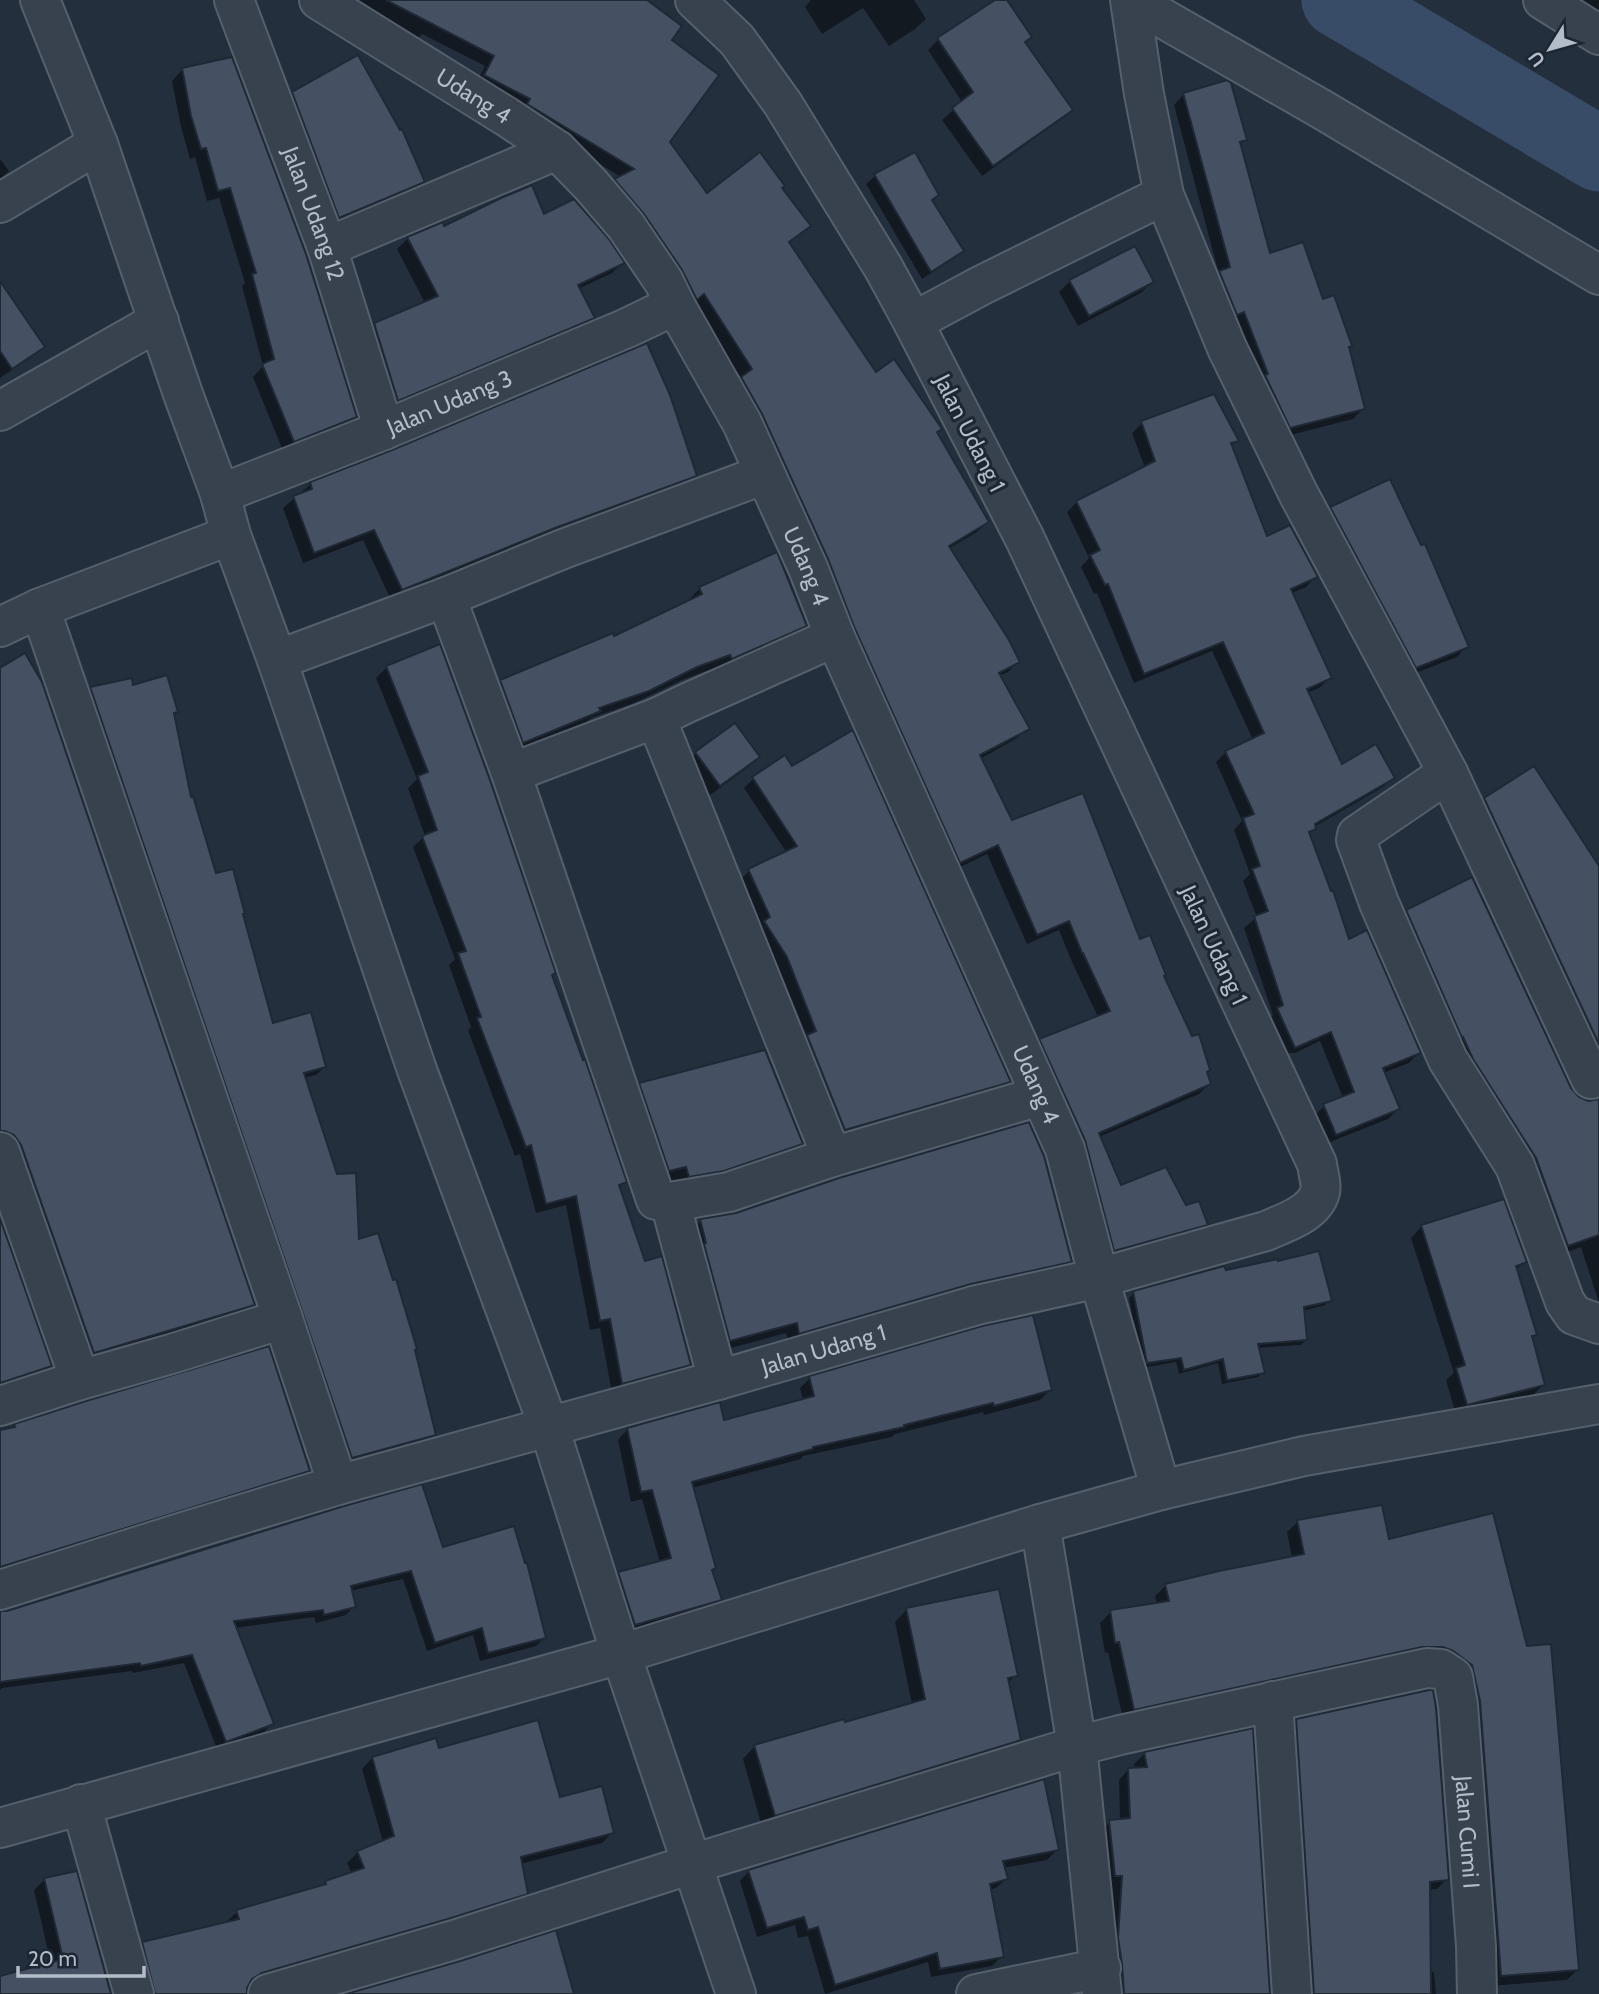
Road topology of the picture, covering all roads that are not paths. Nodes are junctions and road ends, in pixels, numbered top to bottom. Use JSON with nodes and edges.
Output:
{"nodes":[{"id":1,"x":40,"y":0,"type":"edge"},
{"id":2,"x":234,"y":0,"type":"edge"},
{"id":3,"x":319,"y":0,"type":"edge"},
{"id":4,"x":695,"y":0,"type":"edge"},
{"id":5,"x":1131,"y":0,"type":"edge"},
{"id":6,"x":1543,"y":0,"type":"edge"},
{"id":7,"x":1599,"y":35,"type":"edge"},
{"id":8,"x":98,"y":144,"type":"junction"},
{"id":9,"x":556,"y":150,"type":"junction"},
{"id":10,"x":1164,"y":195,"type":"junction"},
{"id":11,"x":0,"y":203,"type":"edge"},
{"id":12,"x":327,"y":247,"type":"junction"},
{"id":13,"x":1599,"y":275,"type":"edge"},
{"id":14,"x":675,"y":305,"type":"junction"},
{"id":15,"x":159,"y":321,"type":"junction"},
{"id":16,"x":913,"y":322,"type":"junction"},
{"id":17,"x":0,"y":411,"type":"edge"},
{"id":18,"x":384,"y":430,"type":"junction"},
{"id":19,"x":765,"y":474,"type":"junction"},
{"id":20,"x":220,"y":494,"type":"junction"},
{"id":21,"x":231,"y":536,"type":"junction"},
{"id":22,"x":446,"y":597,"type":"junction"},
{"id":23,"x":40,"y":608,"type":"junction"},
{"id":24,"x":0,"y":627,"type":"edge"},
{"id":25,"x":835,"y":638,"type":"junction"},
{"id":26,"x":277,"y":660,"type":"junction"},
{"id":27,"x":656,"y":718,"type":"junction"},
{"id":28,"x":511,"y":773,"type":"junction"},
{"id":29,"x":1448,"y":773,"type":"junction"},
{"id":30,"x":1591,"y":1079,"type":"dead end"},
{"id":31,"x":1040,"y":1096,"type":"junction"},
{"id":32,"x":0,"y":1152,"type":"edge"},
{"id":33,"x":832,"y":1157,"type":"junction"},
{"id":34,"x":670,"y":1202,"type":"junction"},
{"id":35,"x":1099,"y":1278,"type":"junction"},
{"id":36,"x":283,"y":1319,"type":"junction"},
{"id":37,"x":1599,"y":1324,"type":"edge"},
{"id":38,"x":80,"y":1380,"type":"junction"},
{"id":39,"x":718,"y":1380,"type":"junction"},
{"id":40,"x":1599,"y":1404,"type":"edge"},
{"id":41,"x":0,"y":1406,"type":"edge"},
{"id":42,"x":549,"y":1427,"type":"junction"},
{"id":43,"x":338,"y":1485,"type":"junction"},
{"id":44,"x":1161,"y":1490,"type":"junction"},
{"id":45,"x":1040,"y":1524,"type":"junction"},
{"id":46,"x":0,"y":1590,"type":"edge"},
{"id":47,"x":621,"y":1654,"type":"junction"},
{"id":48,"x":1273,"y":1701,"type":"junction"},
{"id":49,"x":1077,"y":1746,"type":"junction"},
{"id":50,"x":81,"y":1804,"type":"junction"},
{"id":51,"x":0,"y":1828,"type":"edge"},
{"id":52,"x":692,"y":1864,"type":"junction"},
{"id":53,"x":1102,"y":1981,"type":"edge"},
{"id":54,"x":134,"y":1994,"type":"edge"},
{"id":55,"x":268,"y":1994,"type":"edge"},
{"id":56,"x":736,"y":1994,"type":"edge"},
{"id":57,"x":976,"y":1994,"type":"edge"},
{"id":58,"x":1292,"y":1994,"type":"edge"},
{"id":59,"x":1478,"y":1994,"type":"edge"}],
"edges":[{"from":1,"to":8,"type":"street"},
{"from":2,"to":12,"type":"street","name":"Jalan Udang 12"},
{"from":3,"to":9,"type":"street","name":"Udang 4"},
{"from":4,"to":16,"type":"street","name":"Jalan Udang 1"},
{"from":5,"to":10,"type":"street"},
{"from":5,"to":13,"type":"street"},
{"from":6,"to":7,"type":"street"},
{"from":8,"to":11,"type":"street"},
{"from":8,"to":15,"type":"street"},
{"from":9,"to":12,"type":"street"},
{"from":9,"to":14,"type":"street","name":"Udang 4"},
{"from":10,"to":16,"type":"street"},
{"from":10,"to":29,"type":"street"},
{"from":12,"to":18,"type":"street","name":"Jalan Udang 12"},
{"from":14,"to":18,"type":"street","name":"Jalan Udang 3"},
{"from":14,"to":19,"type":"street","name":"Udang 4"},
{"from":15,"to":17,"type":"street"},
{"from":15,"to":20,"type":"street"},
{"from":16,"to":35,"type":"street","name":"Jalan Udang 1"},
{"from":18,"to":20,"type":"street","name":"Jalan Udang 3"},
{"from":19,"to":22,"type":"street"},
{"from":19,"to":25,"type":"street","name":"Udang 4"},
{"from":20,"to":21,"type":"street"},
{"from":21,"to":23,"type":"street"},
{"from":21,"to":26,"type":"street"},
{"from":22,"to":26,"type":"street"},
{"from":22,"to":28,"type":"street"},
{"from":23,"to":24,"type":"street"},
{"from":23,"to":36,"type":"street"},
{"from":25,"to":27,"type":"street"},
{"from":25,"to":31,"type":"street","name":"Udang 4"},
{"from":26,"to":42,"type":"street"},
{"from":27,"to":28,"type":"street"},
{"from":27,"to":33,"type":"street"},
{"from":28,"to":34,"type":"street"},
{"from":29,"to":30,"type":"street"},
{"from":29,"to":37,"type":"street"},
{"from":31,"to":33,"type":"street"},
{"from":31,"to":35,"type":"street","name":"Udang 4"},
{"from":32,"to":38,"type":"street"},
{"from":33,"to":34,"type":"street"},
{"from":34,"to":39,"type":"street"},
{"from":35,"to":39,"type":"street","name":"Jalan Udang 1"},
{"from":35,"to":44,"type":"street","name":"Udang 4"},
{"from":36,"to":38,"type":"street"},
{"from":36,"to":43,"type":"street"},
{"from":38,"to":41,"type":"street"},
{"from":39,"to":42,"type":"street","name":"Jalan Udang 1"},
{"from":40,"to":44,"type":"street"},
{"from":42,"to":43,"type":"street","name":"Jalan Udang 1"},
{"from":42,"to":47,"type":"street"},
{"from":43,"to":46,"type":"street","name":"Jalan Udang 1"},
{"from":44,"to":45,"type":"street"},
{"from":45,"to":47,"type":"street"},
{"from":45,"to":49,"type":"street"},
{"from":47,"to":50,"type":"street"},
{"from":47,"to":52,"type":"street"},
{"from":48,"to":49,"type":"street"},
{"from":48,"to":58,"type":"street"},
{"from":48,"to":59,"type":"street","name":"Jalan Cumi I"},
{"from":49,"to":52,"type":"street"},
{"from":49,"to":53,"type":"street"},
{"from":50,"to":51,"type":"street"},
{"from":50,"to":54,"type":"street"},
{"from":52,"to":55,"type":"street"},
{"from":52,"to":56,"type":"street"},
{"from":53,"to":57,"type":"street"}]}
